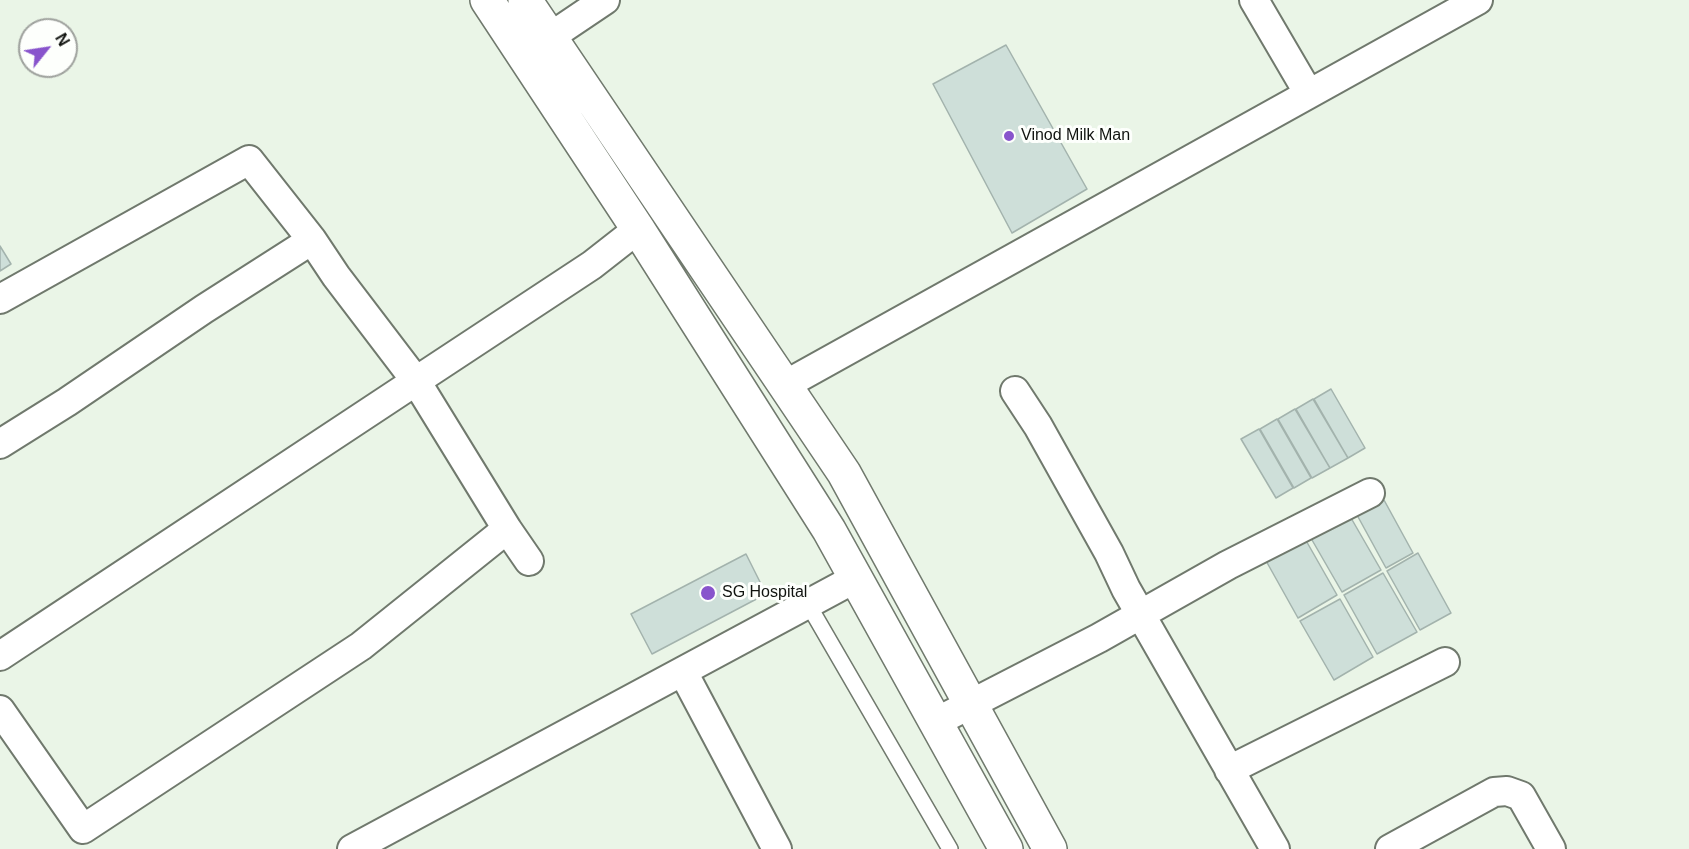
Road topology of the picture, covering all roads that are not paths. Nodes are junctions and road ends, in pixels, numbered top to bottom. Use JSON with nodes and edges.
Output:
{"nodes":[{"id":1,"x":487,"y":0,"type":"edge"},
{"id":2,"x":525,"y":0,"type":"edge"},
{"id":3,"x":605,"y":0,"type":"edge"},
{"id":4,"x":1254,"y":0,"type":"edge"},
{"id":5,"x":1478,"y":0,"type":"edge"},
{"id":6,"x":561,"y":19,"type":"edge"},
{"id":7,"x":1309,"y":94,"type":"junction"},
{"id":8,"x":638,"y":229,"type":"junction"},
{"id":9,"x":312,"y":240,"type":"junction"},
{"id":10,"x":0,"y":299,"type":"edge"},
{"id":11,"x":416,"y":381,"type":"junction"},
{"id":12,"x":785,"y":386,"type":"junction"},
{"id":13,"x":1015,"y":391,"type":"dead end"},
{"id":14,"x":0,"y":444,"type":"edge"},
{"id":15,"x":1370,"y":493,"type":"dead end"},
{"id":16,"x":507,"y":529,"type":"junction"},
{"id":17,"x":529,"y":561,"type":"dead end"},
{"id":18,"x":856,"y":578,"type":"junction"},
{"id":19,"x":808,"y":604,"type":"junction"},
{"id":20,"x":1142,"y":614,"type":"junction"},
{"id":21,"x":0,"y":656,"type":"edge"},
{"id":22,"x":1445,"y":662,"type":"dead end"},
{"id":23,"x":683,"y":672,"type":"junction"},
{"id":24,"x":971,"y":705,"type":"junction"},
{"id":25,"x":0,"y":710,"type":"edge"},
{"id":26,"x":936,"y":722,"type":"junction"},
{"id":27,"x":1228,"y":770,"type":"junction"},
{"id":28,"x":389,"y":840,"type":"edge"},
{"id":29,"x":352,"y":849,"type":"edge"},
{"id":30,"x":777,"y":849,"type":"edge"},
{"id":31,"x":950,"y":849,"type":"edge"},
{"id":32,"x":1006,"y":849,"type":"edge"},
{"id":33,"x":1050,"y":849,"type":"edge"},
{"id":34,"x":1275,"y":849,"type":"edge"},
{"id":35,"x":1390,"y":849,"type":"edge"},
{"id":36,"x":1551,"y":849,"type":"edge"}],
"edges":[{"from":1,"to":8,"type":"street"},
{"from":2,"to":6,"type":"street"},
{"from":3,"to":6,"type":"street"},
{"from":4,"to":7,"type":"street"},
{"from":5,"to":7,"type":"street"},
{"from":6,"to":12,"type":"street"},
{"from":7,"to":12,"type":"street"},
{"from":8,"to":11,"type":"street"},
{"from":8,"to":18,"type":"street"},
{"from":9,"to":10,"type":"street"},
{"from":9,"to":11,"type":"street"},
{"from":9,"to":14,"type":"street"},
{"from":11,"to":16,"type":"street"},
{"from":11,"to":21,"type":"street"},
{"from":12,"to":24,"type":"street"},
{"from":13,"to":20,"type":"street"},
{"from":15,"to":20,"type":"street"},
{"from":16,"to":17,"type":"street"},
{"from":16,"to":25,"type":"street"},
{"from":18,"to":19,"type":"street"},
{"from":18,"to":26,"type":"street"},
{"from":19,"to":23,"type":"street"},
{"from":19,"to":31,"type":"lane"},
{"from":20,"to":24,"type":"street"},
{"from":20,"to":27,"type":"street"},
{"from":22,"to":27,"type":"street"},
{"from":23,"to":28,"type":"street"},
{"from":23,"to":30,"type":"street"},
{"from":24,"to":26,"type":"street"},
{"from":24,"to":33,"type":"street"},
{"from":26,"to":32,"type":"street"},
{"from":27,"to":34,"type":"street"},
{"from":28,"to":29,"type":"street"},
{"from":35,"to":36,"type":"street"}]}
